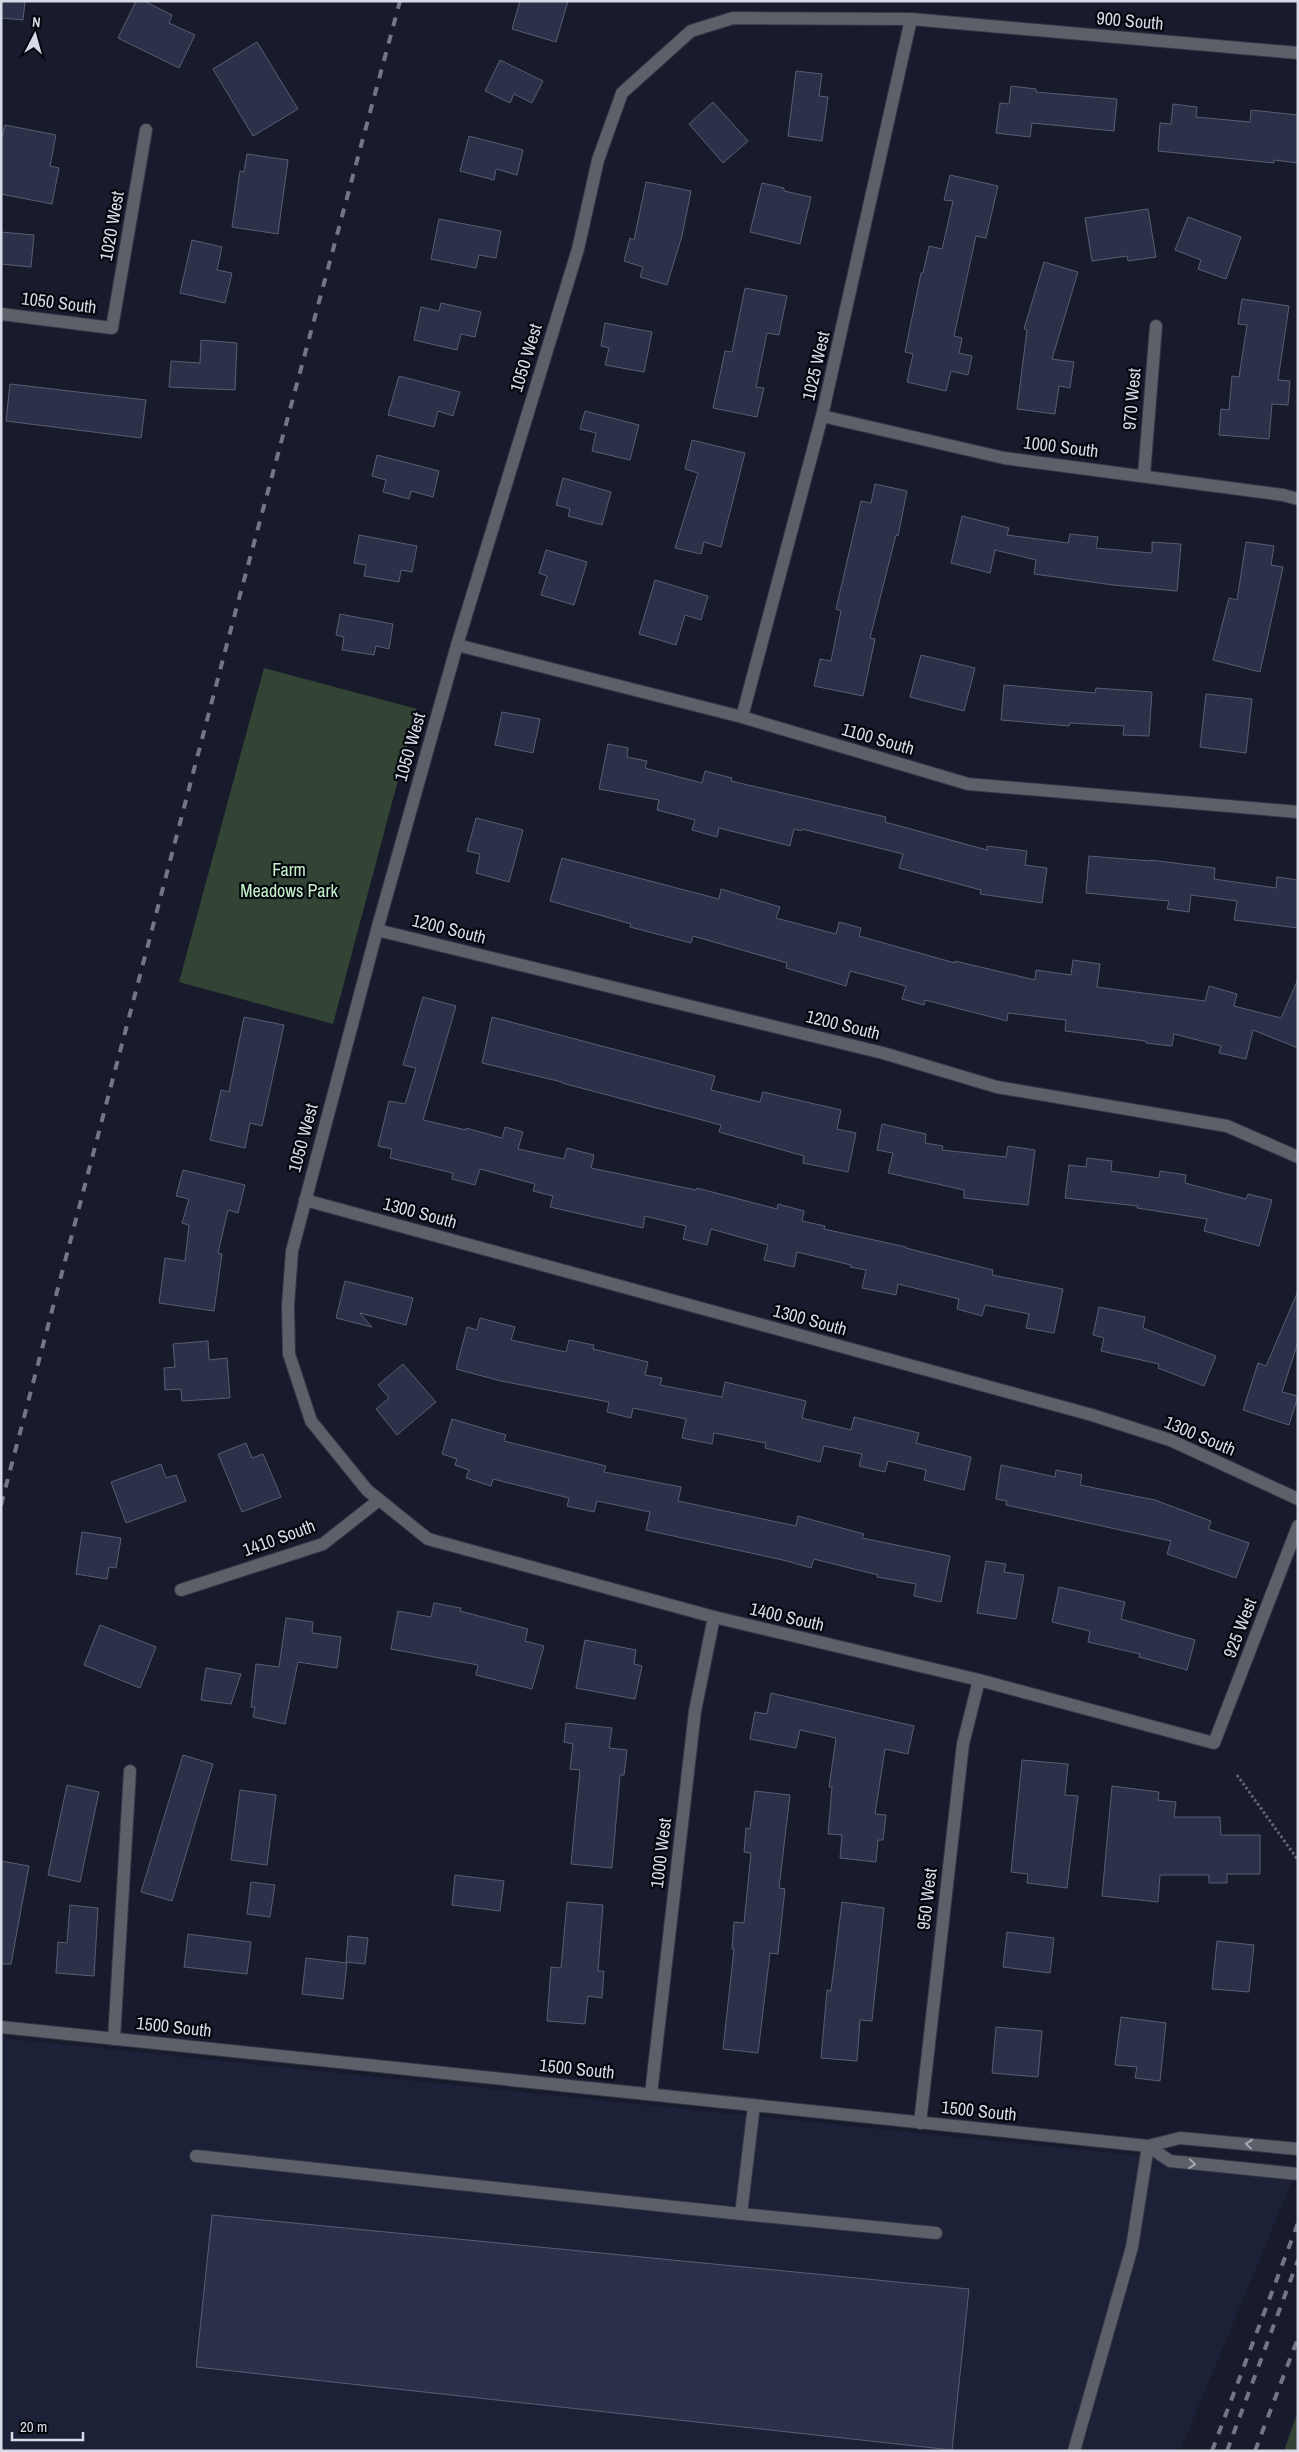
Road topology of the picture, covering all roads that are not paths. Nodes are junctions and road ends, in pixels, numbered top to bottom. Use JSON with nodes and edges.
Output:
{"nodes":[{"id":1,"x":911,"y":19,"type":"junction"},
{"id":2,"x":691,"y":31,"type":"joint"},
{"id":3,"x":1298,"y":53,"type":"edge"},
{"id":4,"x":146,"y":130,"type":"dead end"},
{"id":5,"x":1,"y":314,"type":"edge"},
{"id":6,"x":1156,"y":326,"type":"dead end"},
{"id":7,"x":112,"y":328,"type":"joint"},
{"id":8,"x":822,"y":416,"type":"junction"},
{"id":9,"x":1144,"y":475,"type":"junction"},
{"id":10,"x":1298,"y":499,"type":"edge"},
{"id":11,"x":457,"y":645,"type":"junction"},
{"id":12,"x":742,"y":717,"type":"junction"},
{"id":13,"x":1298,"y":812,"type":"edge"},
{"id":14,"x":377,"y":930,"type":"junction"},
{"id":15,"x":1298,"y":1157,"type":"edge"},
{"id":16,"x":305,"y":1200,"type":"junction"},
{"id":17,"x":367,"y":1490,"type":"joint"},
{"id":18,"x":1298,"y":1499,"type":"edge"},
{"id":19,"x":379,"y":1500,"type":"junction"},
{"id":20,"x":1298,"y":1526,"type":"edge"},
{"id":21,"x":181,"y":1590,"type":"dead end"},
{"id":22,"x":714,"y":1617,"type":"junction"},
{"id":23,"x":979,"y":1680,"type":"junction"},
{"id":24,"x":1214,"y":1743,"type":"joint"},
{"id":25,"x":130,"y":1771,"type":"dead end"},
{"id":26,"x":1,"y":2027,"type":"edge"},
{"id":27,"x":114,"y":2039,"type":"junction"},
{"id":28,"x":651,"y":2094,"type":"junction"},
{"id":29,"x":754,"y":2105,"type":"junction"},
{"id":30,"x":920,"y":2123,"type":"junction"},
{"id":31,"x":1148,"y":2146,"type":"junction"},
{"id":32,"x":1298,"y":2149,"type":"edge"},
{"id":33,"x":196,"y":2156,"type":"dead end"},
{"id":34,"x":1298,"y":2174,"type":"edge"},
{"id":35,"x":741,"y":2214,"type":"junction"},
{"id":36,"x":936,"y":2233,"type":"dead end"},
{"id":37,"x":1074,"y":2451,"type":"edge"}],
"edges":[{"from":1,"to":2,"type":"street","name":"900 South"},
{"from":1,"to":3,"type":"street","name":"900 South"},
{"from":1,"to":8,"type":"street","name":"1025 West"},
{"from":2,"to":11,"type":"street","name":"1050 West"},
{"from":4,"to":7,"type":"street","name":"1020 West"},
{"from":5,"to":7,"type":"street","name":"1050 South"},
{"from":6,"to":9,"type":"street","name":"970 West"},
{"from":8,"to":9,"type":"street","name":"1000 South"},
{"from":8,"to":12,"type":"street","name":"1025 West"},
{"from":9,"to":10,"type":"street","name":"1000 South"},
{"from":11,"to":12,"type":"street","name":"1100 South"},
{"from":11,"to":14,"type":"street","name":"1050 West"},
{"from":12,"to":13,"type":"street","name":"1100 South"},
{"from":14,"to":15,"type":"street","name":"1200 South"},
{"from":14,"to":16,"type":"street","name":"1050 West"},
{"from":16,"to":17,"type":"street","name":"1050 West"},
{"from":16,"to":18,"type":"street","name":"1300 South"},
{"from":17,"to":19,"type":"street","name":"1400 South"},
{"from":19,"to":21,"type":"street","name":"1410 South"},
{"from":19,"to":22,"type":"street","name":"1400 South"},
{"from":20,"to":24,"type":"street","name":"925 West"},
{"from":22,"to":23,"type":"street","name":"1400 South"},
{"from":22,"to":28,"type":"street","name":"1000 West"},
{"from":23,"to":24,"type":"street","name":"1400 South"},
{"from":23,"to":30,"type":"street","name":"950 West"},
{"from":25,"to":27,"type":"street"},
{"from":26,"to":27,"type":"street","name":"1500 South"},
{"from":27,"to":28,"type":"street","name":"1500 South"},
{"from":28,"to":29,"type":"street","name":"1500 South"},
{"from":29,"to":30,"type":"street","name":"1500 South"},
{"from":29,"to":35,"type":"street"},
{"from":30,"to":31,"type":"street","name":"1500 South"},
{"from":32,"to":31,"type":"street","name":"1500 South","one_way":true},
{"from":31,"to":34,"type":"street","name":"1500 South","one_way":true},
{"from":31,"to":37,"type":"street"},
{"from":33,"to":35,"type":"street"},
{"from":35,"to":36,"type":"street"}]}
